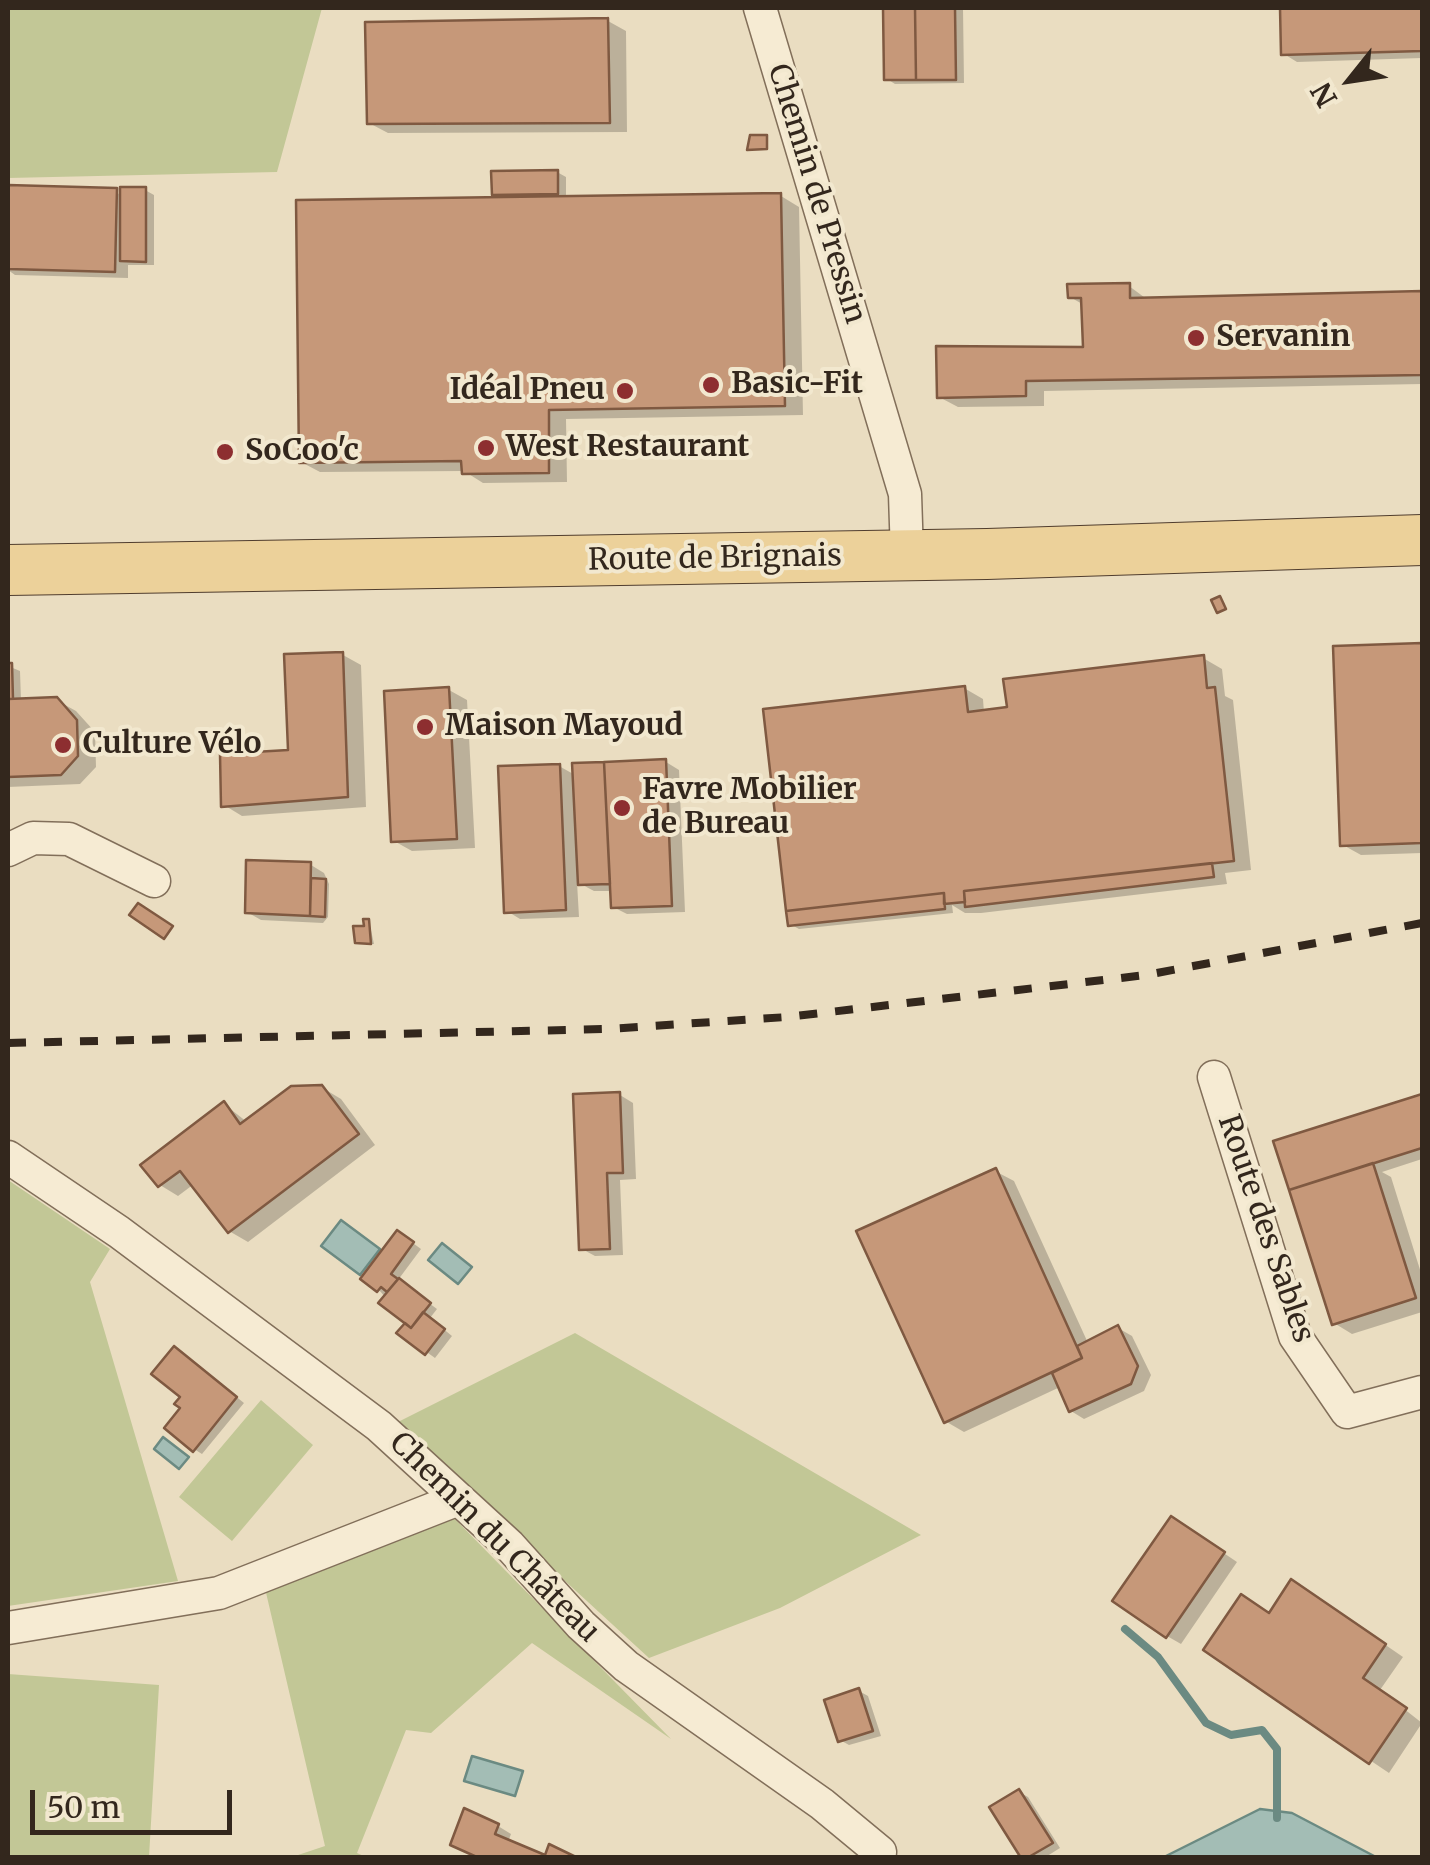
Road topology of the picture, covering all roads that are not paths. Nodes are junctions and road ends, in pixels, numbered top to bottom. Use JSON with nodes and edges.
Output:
{"nodes":[{"id":1,"x":760,"y":8,"type":"edge"},
{"id":2,"x":1422,"y":540,"type":"edge"},
{"id":3,"x":907,"y":555,"type":"junction"},
{"id":4,"x":8,"y":570,"type":"edge"},
{"id":5,"x":8,"y":850,"type":"edge"},
{"id":6,"x":154,"y":882,"type":"dead end"},
{"id":7,"x":1214,"y":1077,"type":"dead end"},
{"id":8,"x":8,"y":1156,"type":"edge"},
{"id":9,"x":1422,"y":1392,"type":"edge"},
{"id":10,"x":456,"y":1500,"type":"junction"},
{"id":11,"x":8,"y":1628,"type":"edge"},
{"id":12,"x":880,"y":1852,"type":"dead end"}],
"edges":[{"from":1,"to":3,"type":"street","name":"Chemin de Pressin"},
{"from":2,"to":3,"type":"main road","name":"Route de Brignais"},
{"from":3,"to":4,"type":"main road","name":"Route de Brignais"},
{"from":5,"to":6,"type":"street"},
{"from":7,"to":9,"type":"street","name":"Route des Sables"},
{"from":8,"to":10,"type":"street","name":"Chemin du Château"},
{"from":10,"to":11,"type":"street"},
{"from":10,"to":12,"type":"street","name":"Chemin du Château"}]}
